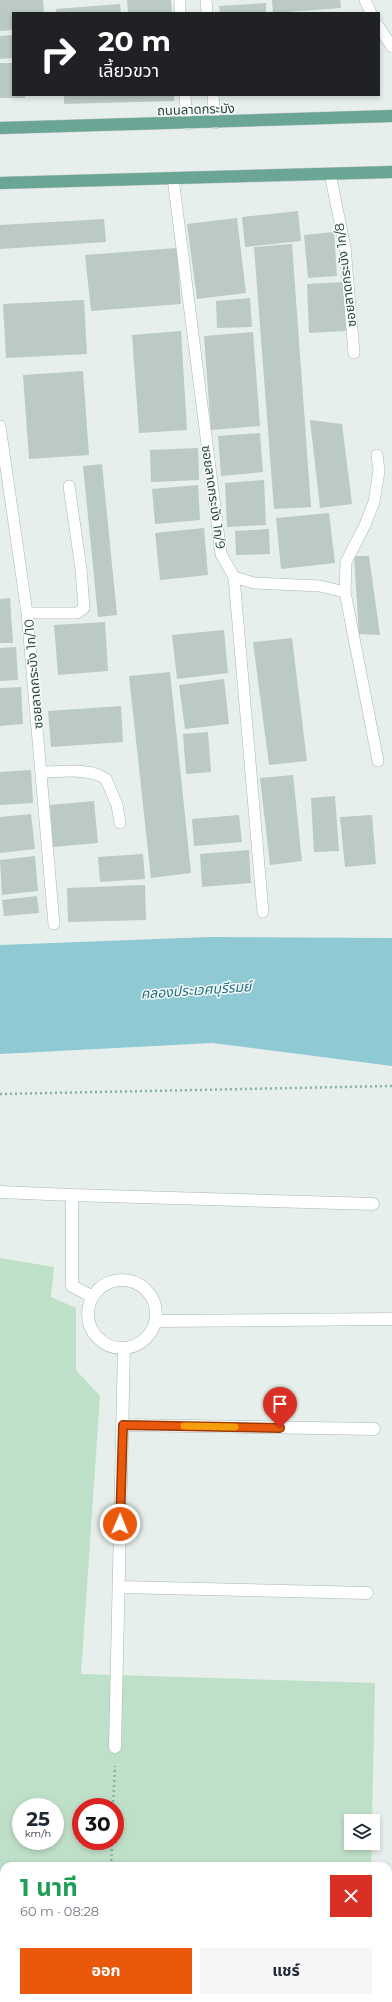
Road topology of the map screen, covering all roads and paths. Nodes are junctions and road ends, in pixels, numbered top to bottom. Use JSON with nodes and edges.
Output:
{"nodes":[{"id":1,"x":180,"y":0,"type":"edge"},
{"id":2,"x":206,"y":0,"type":"edge"},
{"id":3,"x":365,"y":0,"type":"edge"},
{"id":4,"x":180,"y":12,"type":"edge"},
{"id":5,"x":207,"y":12,"type":"edge"},
{"id":6,"x":371,"y":12,"type":"edge"},
{"id":7,"x":380,"y":29,"type":"edge"},
{"id":8,"x":392,"y":47,"type":"edge"},
{"id":9,"x":185,"y":96,"type":"edge"},
{"id":10,"x":213,"y":96,"type":"edge"},
{"id":11,"x":392,"y":116,"type":"edge"},
{"id":12,"x":215,"y":123,"type":"junction"},
{"id":13,"x":187,"y":124,"type":"junction"},
{"id":14,"x":0,"y":128,"type":"edge"},
{"id":15,"x":392,"y":172,"type":"edge"},
{"id":16,"x":330,"y":174,"type":"junction"},
{"id":17,"x":173,"y":178,"type":"junction"},
{"id":18,"x":0,"y":183,"type":"edge"},
{"id":19,"x":354,"y":353,"type":"dead end"},
{"id":20,"x":0,"y":426,"type":"edge"},
{"id":21,"x":377,"y":455,"type":"dead end"},
{"id":22,"x":69,"y":486,"type":"dead end"},
{"id":23,"x":234,"y":577,"type":"junction"},
{"id":24,"x":345,"y":592,"type":"junction"},
{"id":25,"x":27,"y":613,"type":"junction"},
{"id":26,"x":378,"y":761,"type":"dead end"},
{"id":27,"x":41,"y":772,"type":"junction"},
{"id":28,"x":120,"y":823,"type":"dead end"},
{"id":29,"x":263,"y":912,"type":"dead end"},
{"id":30,"x":54,"y":924,"type":"dead end"},
{"id":31,"x":392,"y":1086,"type":"edge"},
{"id":32,"x":0,"y":1094,"type":"edge"},
{"id":33,"x":0,"y":1192,"type":"edge"},
{"id":34,"x":72,"y":1195,"type":"junction"},
{"id":35,"x":373,"y":1204,"type":"dead end"},
{"id":36,"x":93,"y":1297,"type":"junction"},
{"id":37,"x":392,"y":1319,"type":"edge"},
{"id":38,"x":156,"y":1320,"type":"junction"},
{"id":39,"x":124,"y":1348,"type":"junction"},
{"id":40,"x":123,"y":1425,"type":"junction"},
{"id":41,"x":374,"y":1429,"type":"dead end"},
{"id":42,"x":119,"y":1586,"type":"junction"},
{"id":43,"x":367,"y":1593,"type":"dead end"},
{"id":44,"x":115,"y":1747,"type":"joint"},
{"id":45,"x":113,"y":1798,"type":"edge"},
{"id":46,"x":112,"y":1850,"type":"edge"},
{"id":47,"x":112,"y":1862,"type":"edge"}],
"edges":[{"from":1,"to":4,"type":"lane"},
{"from":2,"to":5,"type":"lane"},
{"from":3,"to":6,"type":"lane"},
{"from":7,"to":8,"type":"lane"},
{"from":9,"to":13,"type":"lane"},
{"from":10,"to":12,"type":"lane"},
{"from":11,"to":12,"type":"main road","name":"ถนนลาดกระบัง"},
{"from":12,"to":13,"type":"main road","name":"ถนนลาดกระบัง"},
{"from":13,"to":14,"type":"main road","name":"ถนนลาดกระบัง"},
{"from":15,"to":16,"type":"main road"},
{"from":16,"to":17,"type":"main road"},
{"from":16,"to":19,"type":"lane","name":"ซอยลาดกระบัง 1ก/8"},
{"from":17,"to":18,"type":"main road"},
{"from":17,"to":23,"type":"lane","name":"ซอยลาดกระบัง 1ก/9"},
{"from":20,"to":25,"type":"lane","name":"ซอยลาดกระบัง 1ก/10"},
{"from":21,"to":24,"type":"lane"},
{"from":22,"to":25,"type":"lane"},
{"from":23,"to":24,"type":"lane"},
{"from":23,"to":29,"type":"lane"},
{"from":24,"to":26,"type":"lane"},
{"from":25,"to":27,"type":"lane","name":"ซอยลาดกระบัง 1ก/10"},
{"from":27,"to":28,"type":"lane"},
{"from":27,"to":30,"type":"lane","name":"ซอยลาดกระบัง 1ก/10"},
{"from":31,"to":32,"type":"path"},
{"from":33,"to":34,"type":"street"},
{"from":34,"to":35,"type":"street"},
{"from":34,"to":36,"type":"street"},
{"from":36,"to":38,"type":"street"},
{"from":36,"to":39,"type":"street"},
{"from":37,"to":38,"type":"street"},
{"from":38,"to":39,"type":"street"},
{"from":39,"to":40,"type":"street"},
{"from":40,"to":41,"type":"street"},
{"from":40,"to":42,"type":"street"},
{"from":42,"to":43,"type":"street"},
{"from":42,"to":44,"type":"street"},
{"from":44,"to":45,"type":"path"},
{"from":46,"to":47,"type":"path"}]}
